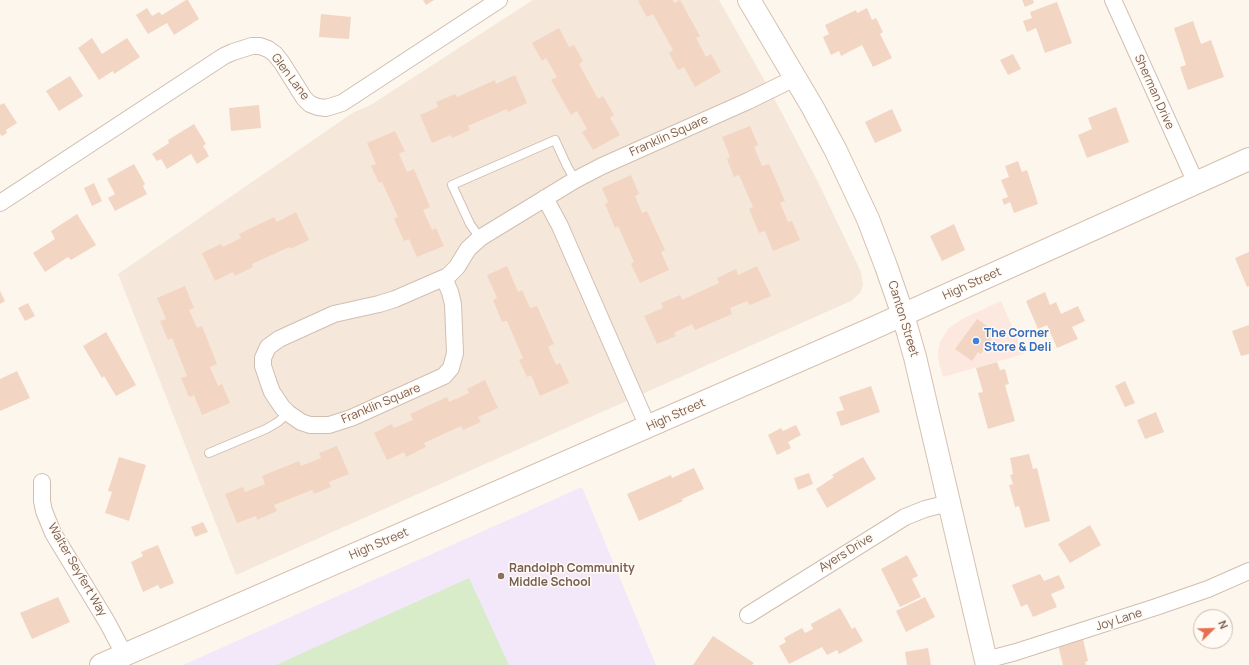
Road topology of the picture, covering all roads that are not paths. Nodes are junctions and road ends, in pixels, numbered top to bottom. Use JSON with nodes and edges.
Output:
{"nodes":[{"id":1,"x":499,"y":0,"type":"edge"},
{"id":2,"x":749,"y":0,"type":"edge"},
{"id":3,"x":1113,"y":0,"type":"edge"},
{"id":4,"x":795,"y":78,"type":"junction"},
{"id":5,"x":1249,"y":159,"type":"edge"},
{"id":6,"x":575,"y":180,"type":"junction"},
{"id":7,"x":1196,"y":183,"type":"junction"},
{"id":8,"x":545,"y":198,"type":"junction"},
{"id":9,"x":0,"y":203,"type":"edge"},
{"id":10,"x":480,"y":238,"type":"junction"},
{"id":11,"x":444,"y":278,"type":"junction"},
{"id":12,"x":903,"y":315,"type":"junction"},
{"id":13,"x":288,"y":413,"type":"junction"},
{"id":14,"x":648,"y":427,"type":"junction"},
{"id":15,"x":209,"y":453,"type":"dead end"},
{"id":16,"x":42,"y":482,"type":"dead end"},
{"id":17,"x":949,"y":503,"type":"junction"},
{"id":18,"x":1249,"y":571,"type":"edge"},
{"id":19,"x":748,"y":615,"type":"dead end"},
{"id":20,"x":124,"y":654,"type":"junction"},
{"id":21,"x":986,"y":663,"type":"edge"},
{"id":22,"x":101,"y":665,"type":"edge"}],
"edges":[{"from":1,"to":9,"type":"street","name":"Glen Lane"},
{"from":2,"to":4,"type":"main road","name":"Canton Street"},
{"from":3,"to":7,"type":"street","name":"Sherman Drive"},
{"from":4,"to":6,"type":"street","name":"Franklin Square"},
{"from":4,"to":12,"type":"main road","name":"Canton Street"},
{"from":5,"to":7,"type":"main road","name":"High Street"},
{"from":6,"to":8,"type":"street","name":"Franklin Square"},
{"from":6,"to":10,"type":"lane"},
{"from":7,"to":12,"type":"main road","name":"High Street"},
{"from":8,"to":10,"type":"street","name":"Franklin Square"},
{"from":8,"to":14,"type":"street"},
{"from":10,"to":11,"type":"street","name":"Franklin Square"},
{"from":11,"to":13,"type":"street","name":"Franklin Square"},
{"from":11,"to":13,"type":"street","name":"Franklin Square"},
{"from":12,"to":14,"type":"main road","name":"High Street"},
{"from":12,"to":17,"type":"main road","name":"Canton Street"},
{"from":13,"to":15,"type":"lane"},
{"from":14,"to":20,"type":"main road","name":"High Street"},
{"from":16,"to":20,"type":"street","name":"Walter Seyfert Way"},
{"from":17,"to":19,"type":"street","name":"Ayers Drive"},
{"from":17,"to":21,"type":"main road","name":"Canton Street"},
{"from":18,"to":21,"type":"street","name":"Joy Lane"},
{"from":20,"to":22,"type":"main road","name":"High Street"}]}
